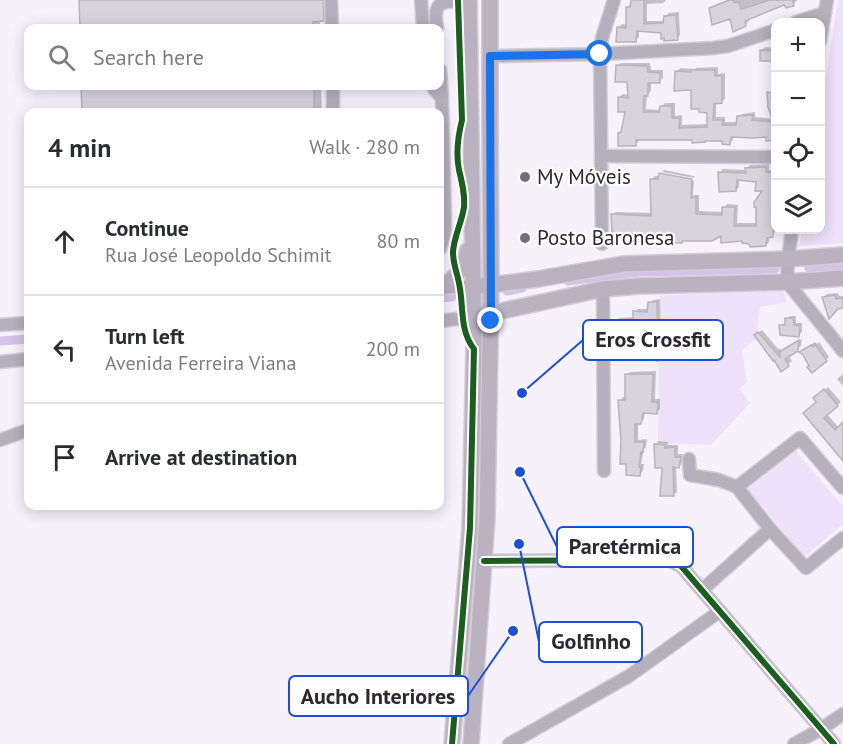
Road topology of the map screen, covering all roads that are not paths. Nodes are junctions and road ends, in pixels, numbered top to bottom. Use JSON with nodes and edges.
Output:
{"nodes":[{"id":1,"x":331,"y":0,"type":"edge"},
{"id":2,"x":422,"y":0,"type":"edge"},
{"id":3,"x":470,"y":0,"type":"edge"},
{"id":4,"x":490,"y":0,"type":"edge"},
{"id":5,"x":615,"y":0,"type":"edge"},
{"id":6,"x":826,"y":6,"type":"edge"},
{"id":7,"x":804,"y":18,"type":"edge"},
{"id":8,"x":332,"y":24,"type":"edge"},
{"id":9,"x":423,"y":24,"type":"edge"},
{"id":10,"x":437,"y":24,"type":"edge"},
{"id":11,"x":771,"y":32,"type":"edge"},
{"id":12,"x":600,"y":54,"type":"junction"},
{"id":13,"x":490,"y":56,"type":"junction"},
{"id":14,"x":470,"y":70,"type":"junction"},
{"id":15,"x":333,"y":90,"type":"edge"},
{"id":16,"x":435,"y":90,"type":"edge"},
{"id":17,"x":441,"y":90,"type":"edge"},
{"id":18,"x":442,"y":98,"type":"junction"},
{"id":19,"x":333,"y":108,"type":"edge"},
{"id":20,"x":442,"y":108,"type":"edge"},
{"id":21,"x":602,"y":156,"type":"junction"},
{"id":22,"x":771,"y":157,"type":"edge"},
{"id":23,"x":444,"y":174,"type":"edge"},
{"id":24,"x":791,"y":234,"type":"edge"},
{"id":25,"x":444,"y":235,"type":"edge"},
{"id":26,"x":472,"y":239,"type":"junction"},
{"id":27,"x":602,"y":244,"type":"dead end"},
{"id":28,"x":843,"y":255,"type":"edge"},
{"id":29,"x":788,"y":259,"type":"junction"},
{"id":30,"x":843,"y":278,"type":"edge"},
{"id":31,"x":540,"y":279,"type":"junction"},
{"id":32,"x":787,"y":282,"type":"junction"},
{"id":33,"x":444,"y":285,"type":"edge"},
{"id":34,"x":491,"y":285,"type":"junction"},
{"id":35,"x":473,"y":286,"type":"junction"},
{"id":36,"x":444,"y":288,"type":"edge"},
{"id":37,"x":603,"y":289,"type":"junction"},
{"id":38,"x":541,"y":302,"type":"junction"},
{"id":39,"x":491,"y":313,"type":"junction"},
{"id":40,"x":474,"y":316,"type":"junction"},
{"id":41,"x":444,"y":320,"type":"edge"},
{"id":42,"x":24,"y":323,"type":"edge"},
{"id":43,"x":0,"y":325,"type":"edge"},
{"id":44,"x":843,"y":351,"type":"edge"},
{"id":45,"x":24,"y":359,"type":"edge"},
{"id":46,"x":0,"y":362,"type":"edge"},
{"id":47,"x":24,"y":432,"type":"edge"},
{"id":48,"x":0,"y":441,"type":"edge"},
{"id":49,"x":689,"y":459,"type":"dead end"},
{"id":50,"x":604,"y":471,"type":"dead end"},
{"id":51,"x":839,"y":474,"type":"edge"},
{"id":52,"x":737,"y":487,"type":"junction"},
{"id":53,"x":843,"y":488,"type":"edge"},
{"id":54,"x":770,"y":529,"type":"junction"},
{"id":55,"x":843,"y":538,"type":"edge"},
{"id":56,"x":484,"y":561,"type":"junction"},
{"id":57,"x":702,"y":590,"type":"junction"},
{"id":58,"x":720,"y":610,"type":"junction"},
{"id":59,"x":843,"y":714,"type":"edge"},
{"id":60,"x":821,"y":729,"type":"junction"},
{"id":61,"x":452,"y":744,"type":"edge"},
{"id":62,"x":471,"y":744,"type":"edge"},
{"id":63,"x":509,"y":744,"type":"edge"},
{"id":64,"x":794,"y":744,"type":"edge"},
{"id":65,"x":834,"y":744,"type":"edge"}],
"edges":[{"from":1,"to":8,"type":"street"},
{"from":2,"to":9,"type":"street"},
{"from":3,"to":14,"type":"main road"},
{"from":4,"to":13,"type":"main road"},
{"from":5,"to":12,"type":"street"},
{"from":6,"to":7,"type":"street"},
{"from":10,"to":14,"type":"street"},
{"from":11,"to":12,"type":"street"},
{"from":12,"to":13,"type":"street"},
{"from":12,"to":21,"type":"street"},
{"from":13,"to":34,"type":"main road"},
{"from":14,"to":26,"type":"main road"},
{"from":15,"to":19,"type":"street"},
{"from":16,"to":18,"type":"street"},
{"from":17,"to":18,"type":"street"},
{"from":18,"to":20,"type":"street"},
{"from":21,"to":22,"type":"street"},
{"from":21,"to":27,"type":"street"},
{"from":23,"to":25,"type":"street"},
{"from":24,"to":29,"type":"street"},
{"from":26,"to":33,"type":"main road"},
{"from":26,"to":35,"type":"main road"},
{"from":28,"to":29,"type":"main road"},
{"from":29,"to":31,"type":"main road"},
{"from":29,"to":32,"type":"street"},
{"from":30,"to":32,"type":"main road"},
{"from":31,"to":34,"type":"main road"},
{"from":31,"to":38,"type":"main road"},
{"from":32,"to":37,"type":"main road"},
{"from":32,"to":44,"type":"street"},
{"from":34,"to":35,"type":"main road"},
{"from":34,"to":39,"type":"main road"},
{"from":35,"to":36,"type":"street"},
{"from":35,"to":40,"type":"main road"},
{"from":37,"to":38,"type":"main road"},
{"from":37,"to":50,"type":"street"},
{"from":38,"to":39,"type":"main road"},
{"from":39,"to":40,"type":"main road"},
{"from":39,"to":56,"type":"main road"},
{"from":40,"to":41,"type":"street"},
{"from":40,"to":61,"type":"main road"},
{"from":42,"to":43,"type":"street"},
{"from":45,"to":46,"type":"street"},
{"from":47,"to":48,"type":"street"},
{"from":49,"to":52,"type":"street"},
{"from":51,"to":52,"type":"street"},
{"from":51,"to":53,"type":"street"},
{"from":52,"to":54,"type":"street"},
{"from":54,"to":55,"type":"street"},
{"from":54,"to":57,"type":"street"},
{"from":56,"to":57,"type":"street"},
{"from":56,"to":62,"type":"main road"},
{"from":57,"to":58,"type":"street"},
{"from":58,"to":60,"type":"street"},
{"from":58,"to":63,"type":"street"},
{"from":59,"to":60,"type":"street"},
{"from":60,"to":64,"type":"street"},
{"from":60,"to":65,"type":"street"}]}
